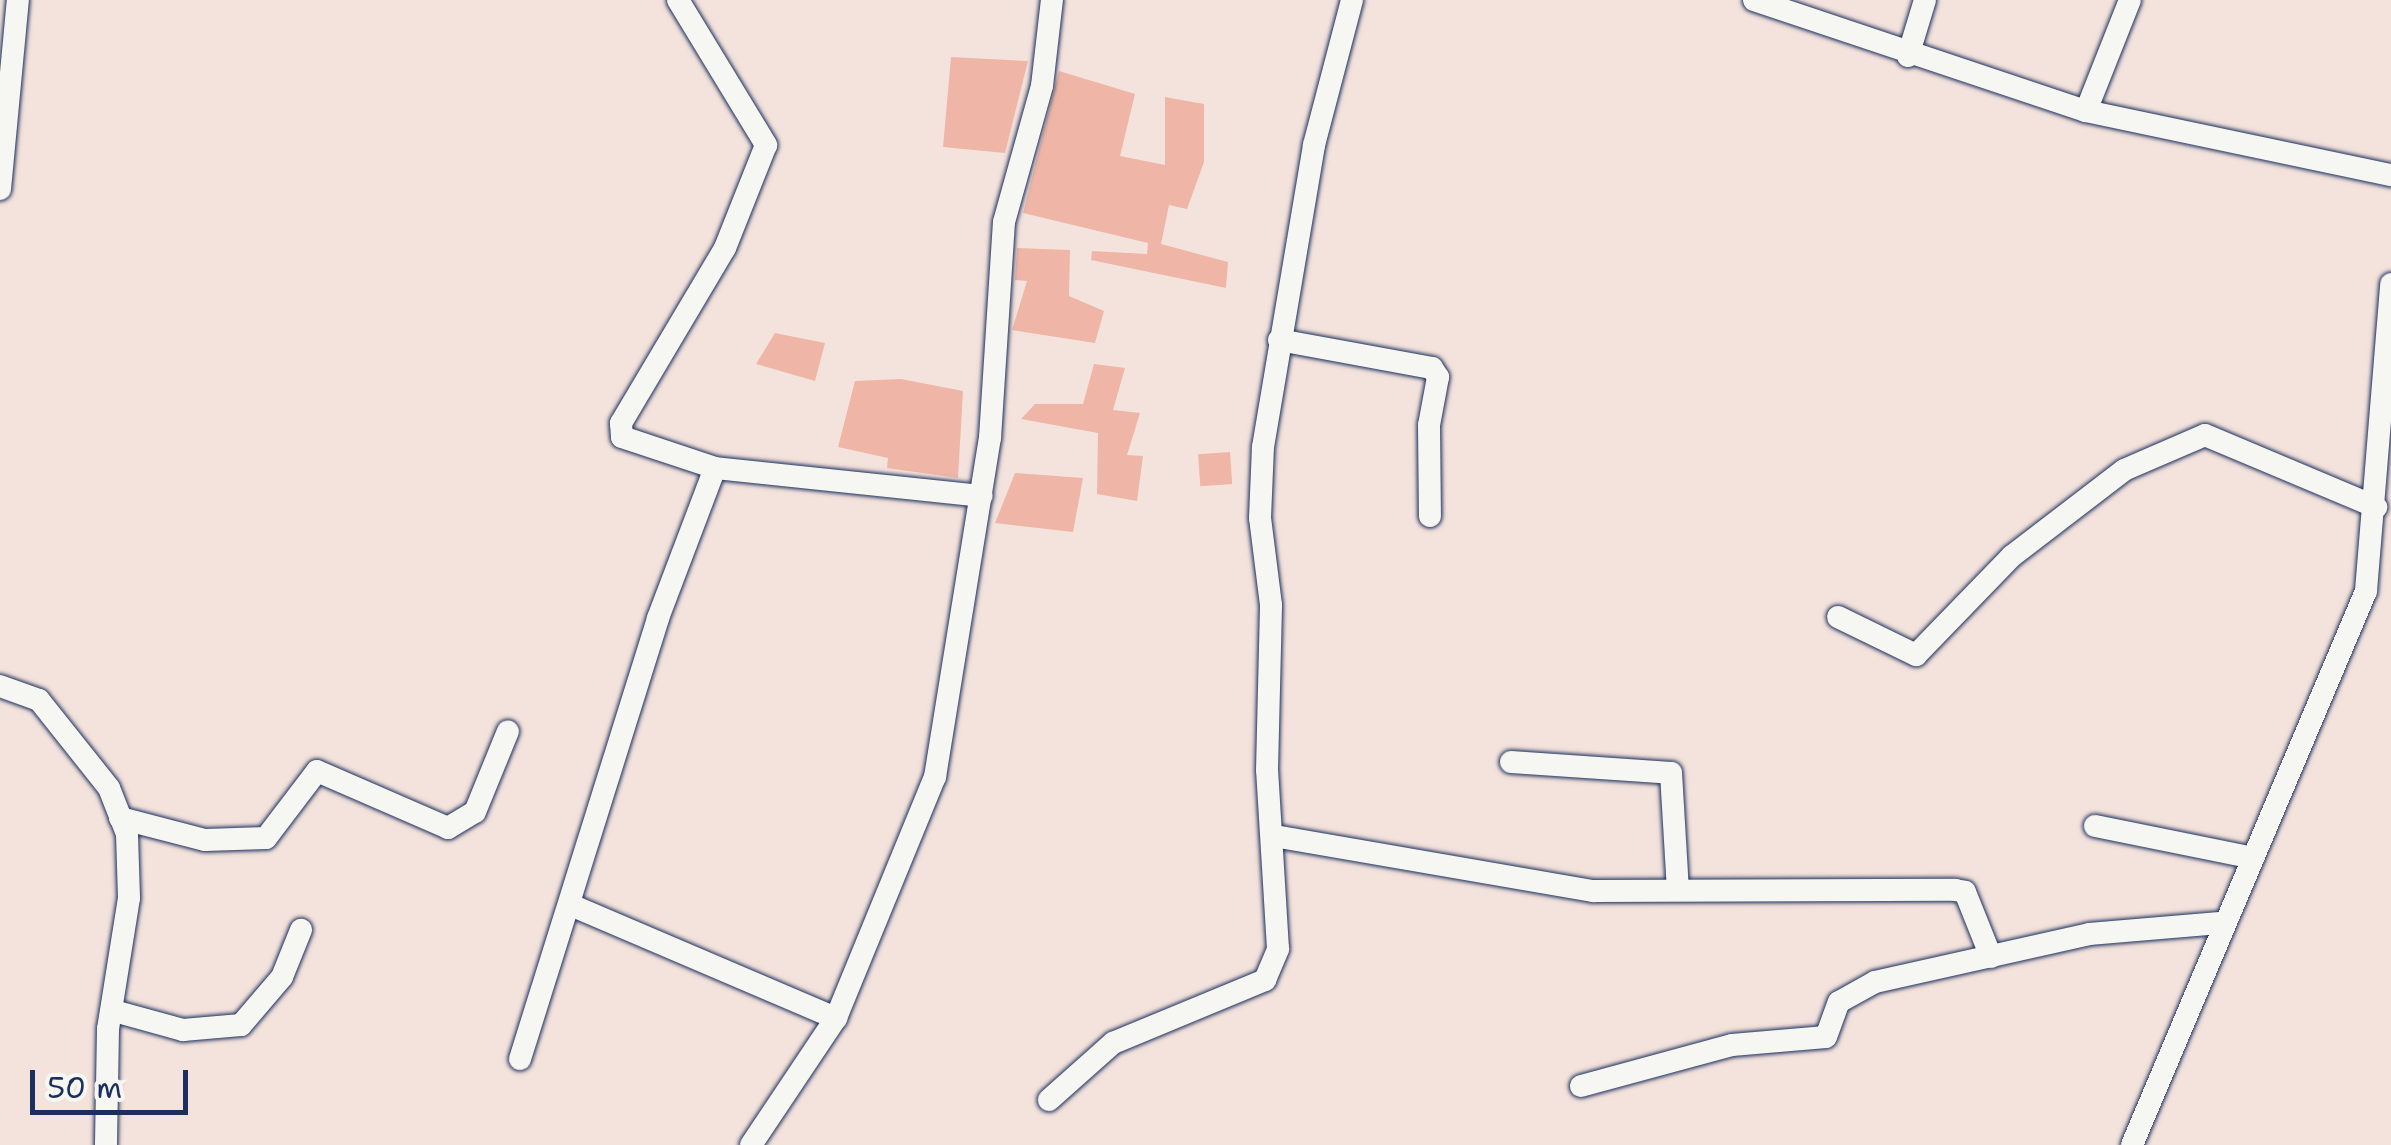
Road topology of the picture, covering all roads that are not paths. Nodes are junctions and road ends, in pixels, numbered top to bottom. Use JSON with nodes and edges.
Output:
{"nodes":[{"id":1,"x":18,"y":0,"type":"edge"},
{"id":2,"x":678,"y":0,"type":"edge"},
{"id":3,"x":1052,"y":0,"type":"edge"},
{"id":4,"x":1352,"y":0,"type":"edge"},
{"id":5,"x":1754,"y":0,"type":"edge"},
{"id":6,"x":1925,"y":0,"type":"edge"},
{"id":7,"x":2130,"y":0,"type":"edge"},
{"id":8,"x":1908,"y":56,"type":"junction"},
{"id":9,"x":2086,"y":111,"type":"junction"},
{"id":10,"x":2391,"y":176,"type":"edge"},
{"id":11,"x":0,"y":188,"type":"edge"},
{"id":12,"x":2391,"y":284,"type":"edge"},
{"id":13,"x":1279,"y":340,"type":"junction"},
{"id":14,"x":2386,"y":427,"type":"edge"},
{"id":15,"x":715,"y":468,"type":"junction"},
{"id":16,"x":982,"y":496,"type":"junction"},
{"id":17,"x":2376,"y":507,"type":"junction"},
{"id":18,"x":1430,"y":516,"type":"dead end"},
{"id":19,"x":1838,"y":617,"type":"dead end"},
{"id":20,"x":0,"y":686,"type":"edge"},
{"id":21,"x":508,"y":731,"type":"dead end"},
{"id":22,"x":1510,"y":762,"type":"dead end"},
{"id":23,"x":120,"y":818,"type":"junction"},
{"id":24,"x":2095,"y":826,"type":"dead end"},
{"id":25,"x":1274,"y":836,"type":"junction"},
{"id":26,"x":2253,"y":858,"type":"junction"},
{"id":27,"x":1678,"y":890,"type":"junction"},
{"id":28,"x":573,"y":906,"type":"junction"},
{"id":29,"x":2220,"y":923,"type":"junction"},
{"id":30,"x":301,"y":930,"type":"dead end"},
{"id":31,"x":1990,"y":957,"type":"junction"},
{"id":32,"x":114,"y":1011,"type":"junction"},
{"id":33,"x":836,"y":1018,"type":"junction"},
{"id":34,"x":520,"y":1060,"type":"dead end"},
{"id":35,"x":1581,"y":1086,"type":"dead end"},
{"id":36,"x":1049,"y":1100,"type":"dead end"},
{"id":37,"x":106,"y":1145,"type":"edge"},
{"id":38,"x":751,"y":1145,"type":"edge"},
{"id":39,"x":2132,"y":1145,"type":"edge"}],
"edges":[{"from":1,"to":11,"type":"street"},
{"from":2,"to":15,"type":"street"},
{"from":3,"to":16,"type":"street"},
{"from":4,"to":13,"type":"street"},
{"from":5,"to":8,"type":"street"},
{"from":6,"to":8,"type":"street"},
{"from":7,"to":9,"type":"street"},
{"from":8,"to":9,"type":"street"},
{"from":9,"to":10,"type":"street"},
{"from":12,"to":14,"type":"street"},
{"from":13,"to":18,"type":"street"},
{"from":13,"to":25,"type":"street"},
{"from":14,"to":17,"type":"street"},
{"from":15,"to":16,"type":"street"},
{"from":15,"to":28,"type":"street"},
{"from":16,"to":33,"type":"street"},
{"from":17,"to":19,"type":"street"},
{"from":17,"to":26,"type":"street"},
{"from":20,"to":23,"type":"street"},
{"from":21,"to":23,"type":"street"},
{"from":22,"to":27,"type":"street"},
{"from":23,"to":32,"type":"street"},
{"from":24,"to":26,"type":"street"},
{"from":25,"to":27,"type":"street"},
{"from":25,"to":36,"type":"street"},
{"from":26,"to":29,"type":"street"},
{"from":27,"to":31,"type":"street"},
{"from":28,"to":33,"type":"street"},
{"from":28,"to":34,"type":"street"},
{"from":29,"to":31,"type":"street"},
{"from":29,"to":39,"type":"street"},
{"from":30,"to":32,"type":"street"},
{"from":31,"to":35,"type":"street"},
{"from":32,"to":37,"type":"street"},
{"from":33,"to":38,"type":"street"}]}
